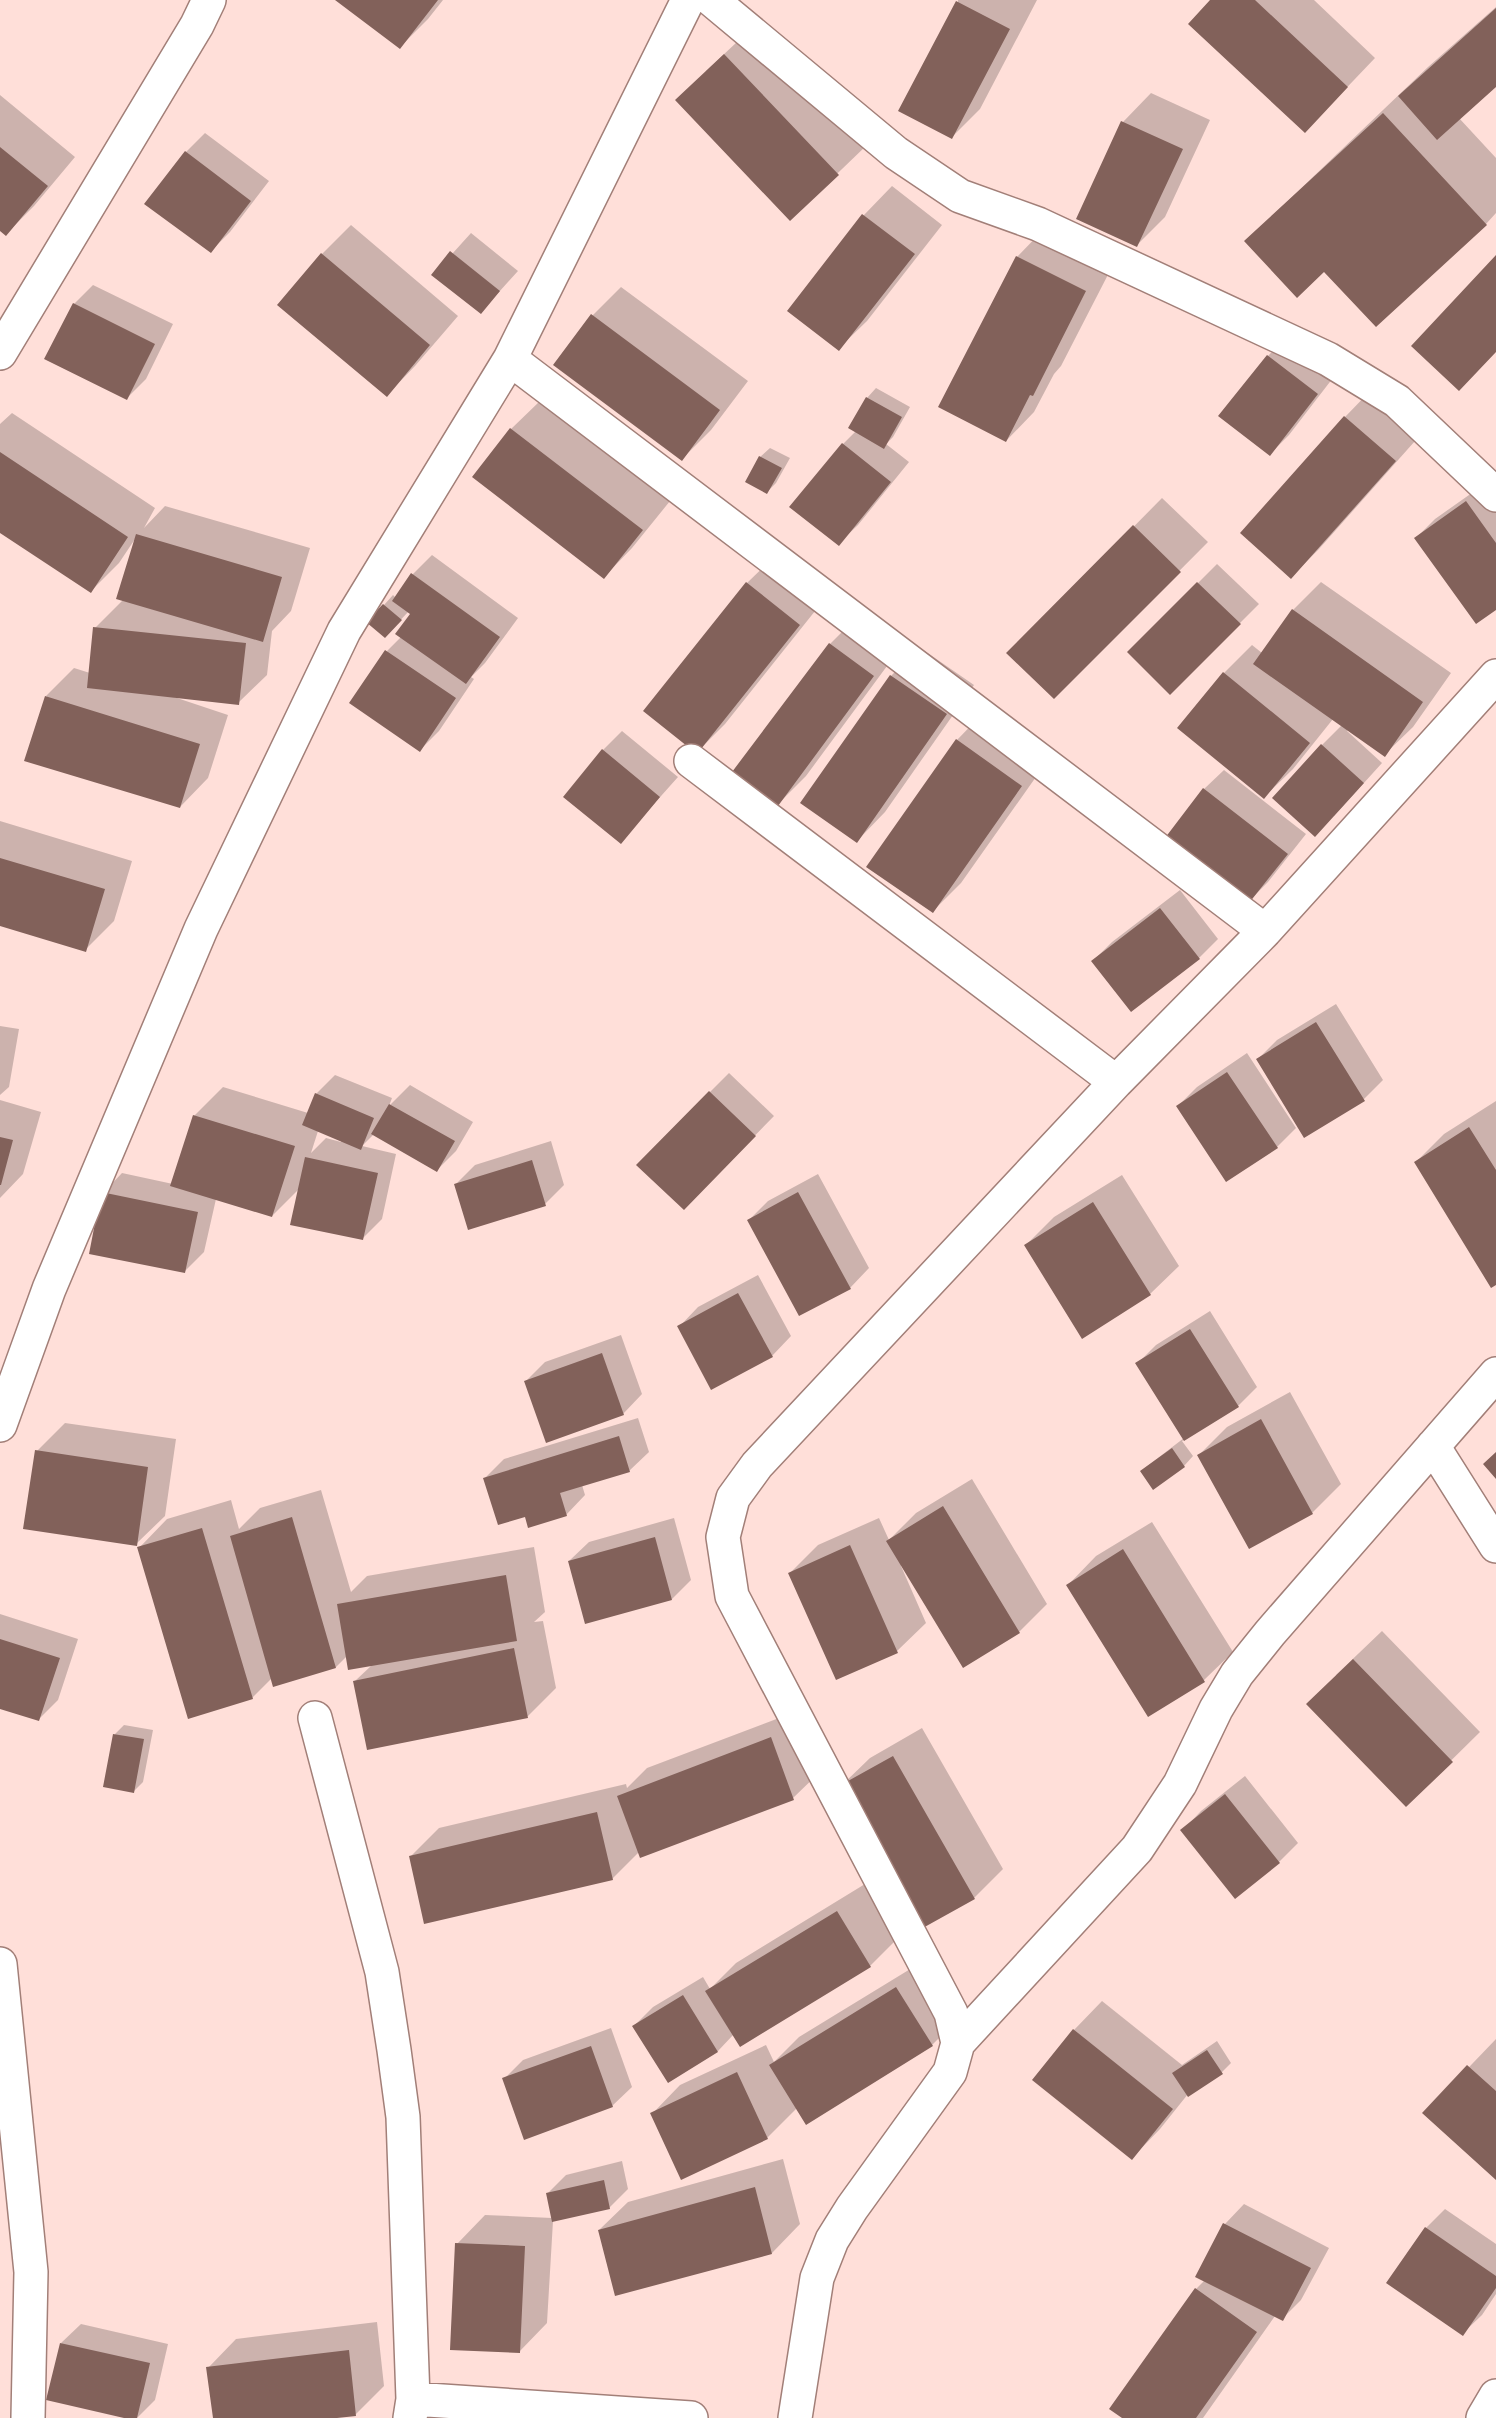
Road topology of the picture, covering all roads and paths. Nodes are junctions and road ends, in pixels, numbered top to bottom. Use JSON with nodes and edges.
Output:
{"nodes":[{"id":1,"x":208,"y":0,"type":"edge"},
{"id":2,"x":688,"y":0,"type":"edge"},
{"id":3,"x":712,"y":0,"type":"edge"},
{"id":4,"x":0,"y":353,"type":"edge"},
{"id":5,"x":510,"y":359,"type":"junction"},
{"id":6,"x":1496,"y":495,"type":"edge"},
{"id":7,"x":1496,"y":676,"type":"edge"},
{"id":8,"x":691,"y":761,"type":"dead end"},
{"id":9,"x":1265,"y":931,"type":"junction"},
{"id":10,"x":1116,"y":1082,"type":"junction"},
{"id":11,"x":1496,"y":1374,"type":"edge"},
{"id":12,"x":0,"y":1425,"type":"edge"},
{"id":13,"x":1433,"y":1446,"type":"junction"},
{"id":14,"x":1496,"y":1546,"type":"edge"},
{"id":15,"x":315,"y":1718,"type":"dead end"},
{"id":16,"x":0,"y":1964,"type":"edge"},
{"id":17,"x":958,"y":2043,"type":"junction"},
{"id":18,"x":1496,"y":2396,"type":"edge"},
{"id":19,"x":411,"y":2408,"type":"edge"},
{"id":20,"x":28,"y":2418,"type":"edge"},
{"id":21,"x":691,"y":2418,"type":"edge"},
{"id":22,"x":795,"y":2418,"type":"edge"},
{"id":23,"x":1483,"y":2418,"type":"edge"}],
"edges":[{"from":1,"to":4,"type":"street"},
{"from":2,"to":5,"type":"street"},
{"from":3,"to":6,"type":"street"},
{"from":5,"to":9,"type":"street"},
{"from":5,"to":12,"type":"street"},
{"from":7,"to":9,"type":"street"},
{"from":8,"to":10,"type":"street"},
{"from":9,"to":10,"type":"street"},
{"from":10,"to":17,"type":"street"},
{"from":11,"to":13,"type":"street"},
{"from":13,"to":14,"type":"street"},
{"from":13,"to":17,"type":"street"},
{"from":15,"to":19,"type":"street"},
{"from":16,"to":20,"type":"street"},
{"from":17,"to":22,"type":"street"},
{"from":18,"to":23,"type":"street"},
{"from":19,"to":21,"type":"street"}]}
